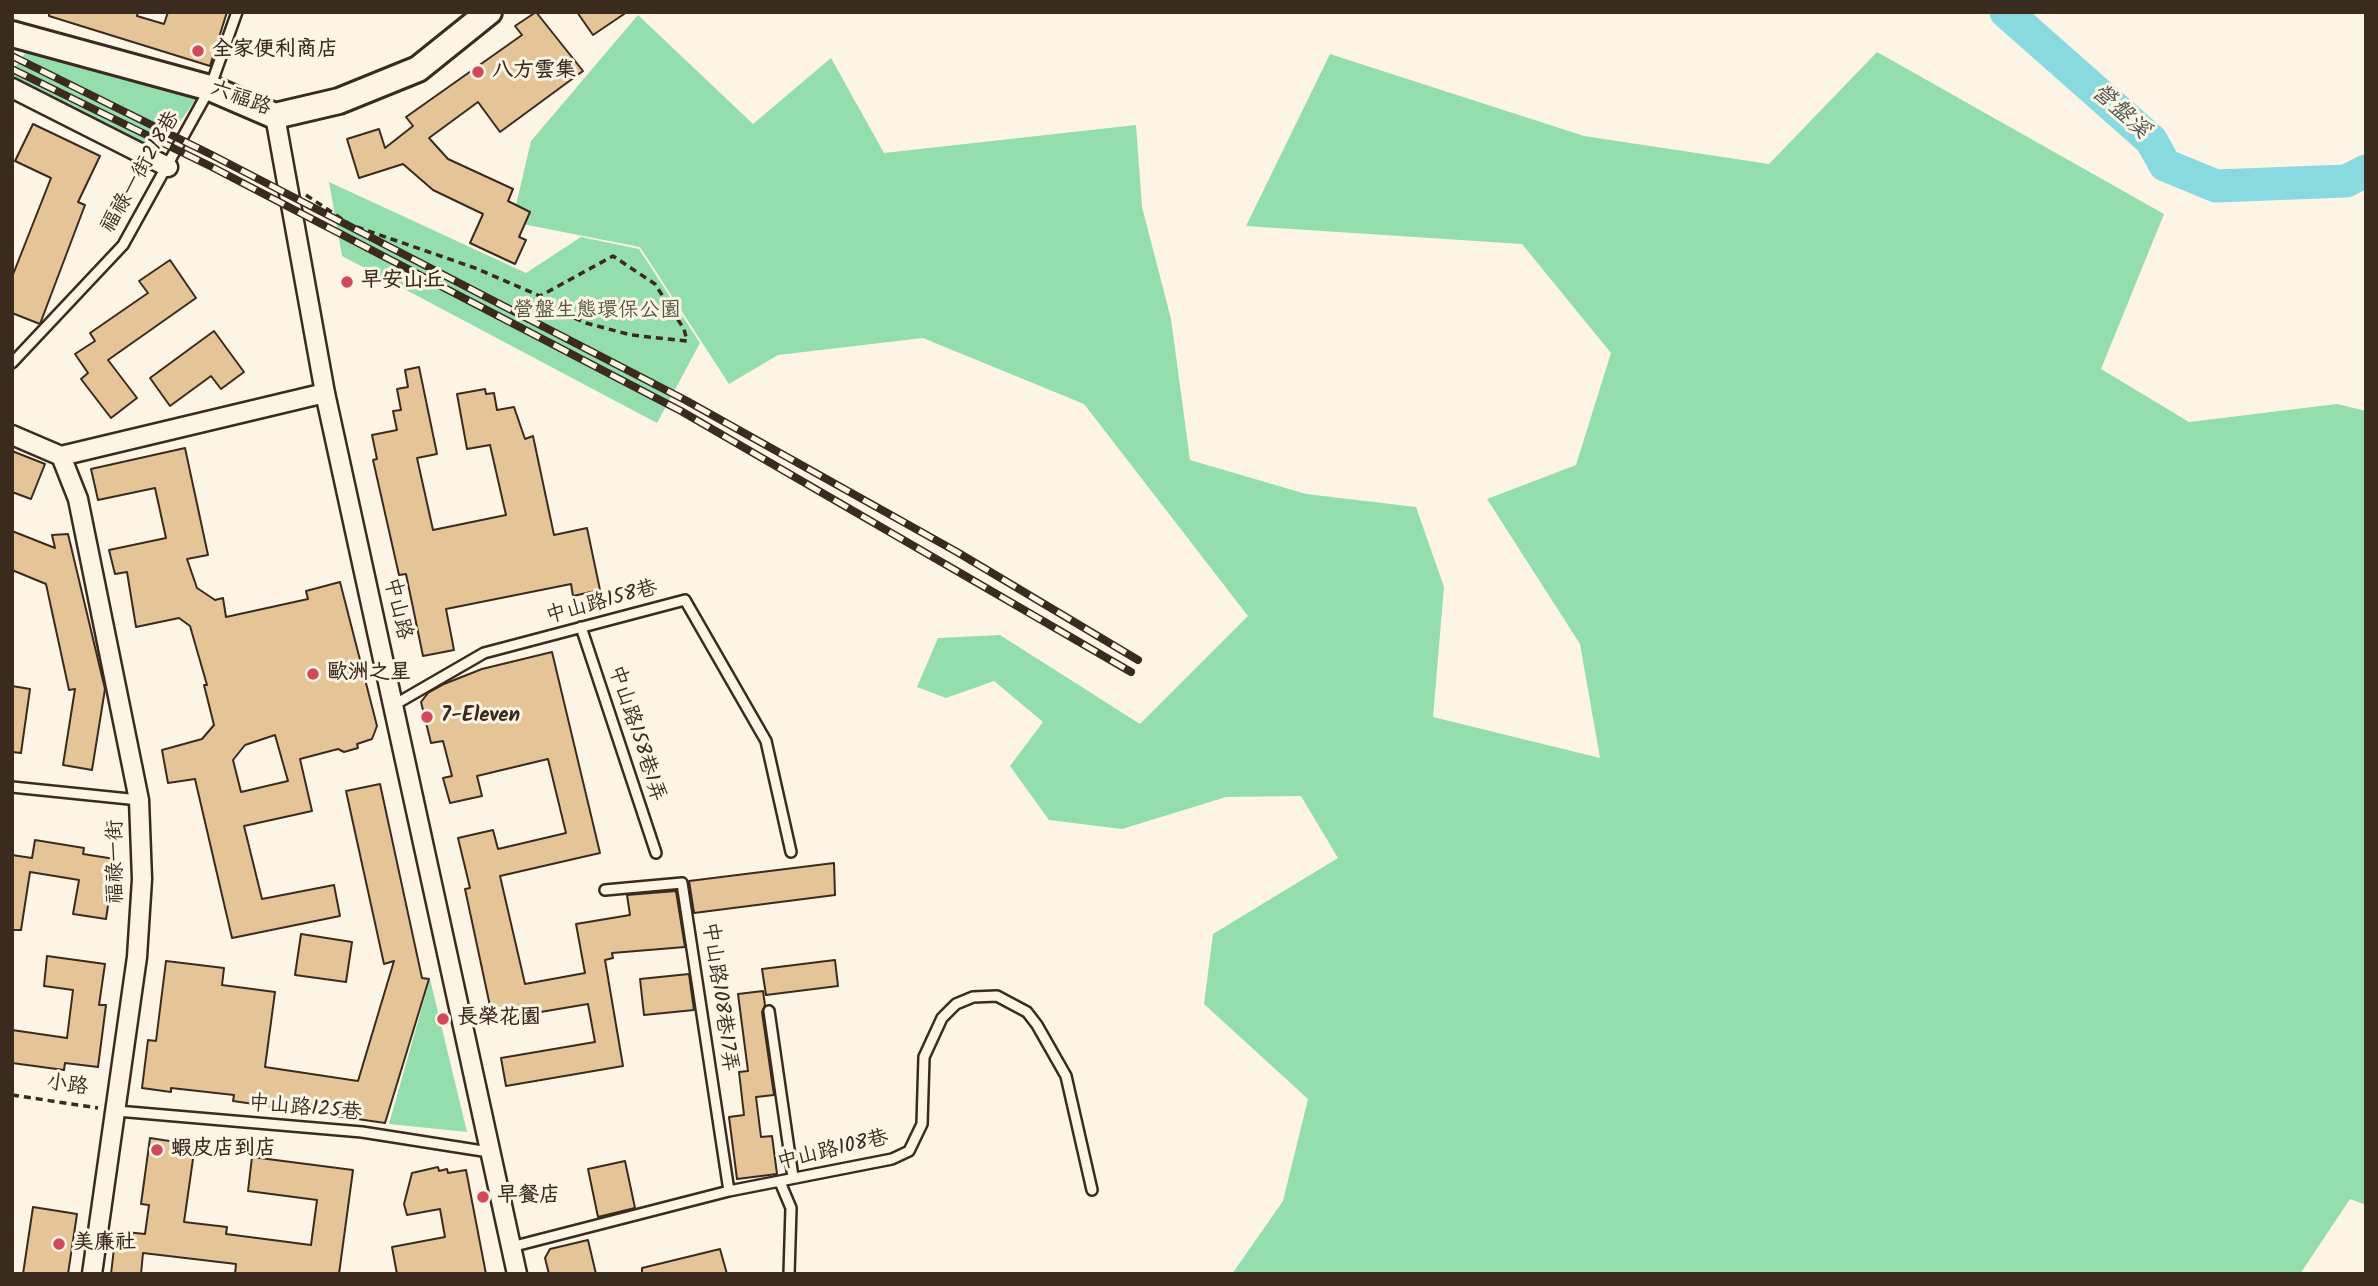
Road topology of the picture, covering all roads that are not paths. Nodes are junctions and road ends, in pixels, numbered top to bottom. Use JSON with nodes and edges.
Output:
{"nodes":[{"id":1,"x":237,"y":12,"type":"edge"},
{"id":2,"x":489,"y":12,"type":"edge"},
{"id":3,"x":12,"y":34,"type":"edge"},
{"id":4,"x":12,"y":88,"type":"edge"},
{"id":5,"x":210,"y":88,"type":"junction"},
{"id":6,"x":275,"y":116,"type":"junction"},
{"id":7,"x":168,"y":167,"type":"junction"},
{"id":8,"x":12,"y":363,"type":"edge"},
{"id":9,"x":325,"y":393,"type":"junction"},
{"id":10,"x":12,"y":435,"type":"edge"},
{"id":11,"x":61,"y":456,"type":"junction"},
{"id":12,"x":581,"y":627,"type":"junction"},
{"id":13,"x":394,"y":705,"type":"junction"},
{"id":14,"x":12,"y":787,"type":"edge"},
{"id":15,"x":139,"y":800,"type":"junction"},
{"id":16,"x":791,"y":852,"type":"dead end"},
{"id":17,"x":656,"y":853,"type":"dead end"},
{"id":18,"x":605,"y":890,"type":"dead end"},
{"id":19,"x":769,"y":1011,"type":"dead end"},
{"id":20,"x":117,"y":1111,"type":"junction"},
{"id":21,"x":489,"y":1152,"type":"junction"},
{"id":22,"x":793,"y":1177,"type":"junction"},
{"id":23,"x":780,"y":1182,"type":"junction"},
{"id":24,"x":1093,"y":1190,"type":"dead end"},
{"id":25,"x":729,"y":1191,"type":"junction"},
{"id":26,"x":511,"y":1247,"type":"junction"},
{"id":27,"x":92,"y":1274,"type":"edge"},
{"id":28,"x":517,"y":1274,"type":"edge"},
{"id":29,"x":789,"y":1274,"type":"edge"}],
"edges":[{"from":1,"to":5,"type":"lane","name":"福祿一街218巷"},
{"from":2,"to":6,"type":"street","name":"六福路"},
{"from":3,"to":5,"type":"street","name":"六福路"},
{"from":4,"to":7,"type":"street"},
{"from":5,"to":6,"type":"street","name":"六福路"},
{"from":5,"to":7,"type":"lane","name":"福祿一街218巷"},
{"from":6,"to":9,"type":"street","name":"中山路"},
{"from":7,"to":8,"type":"lane","name":"福祿一街218巷"},
{"from":9,"to":11,"type":"street"},
{"from":9,"to":13,"type":"street","name":"中山路"},
{"from":10,"to":11,"type":"street"},
{"from":11,"to":15,"type":"street","name":"福祿一街"},
{"from":12,"to":13,"type":"lane","name":"中山路158巷"},
{"from":12,"to":16,"type":"lane","name":"中山路158巷"},
{"from":12,"to":17,"type":"lane","name":"中山路158巷1弄"},
{"from":13,"to":21,"type":"street","name":"中山路"},
{"from":14,"to":15,"type":"lane"},
{"from":15,"to":20,"type":"street","name":"福祿一街"},
{"from":18,"to":25,"type":"lane","name":"中山路108巷17弄"},
{"from":19,"to":22,"type":"lane"},
{"from":20,"to":21,"type":"lane","name":"中山路125巷"},
{"from":20,"to":27,"type":"street","name":"福祿一街"},
{"from":21,"to":26,"type":"street","name":"中山路"},
{"from":22,"to":23,"type":"lane","name":"中山路108巷"},
{"from":22,"to":24,"type":"lane","name":"中山路108巷"},
{"from":23,"to":25,"type":"lane","name":"中山路108巷"},
{"from":23,"to":29,"type":"lane"},
{"from":25,"to":26,"type":"lane","name":"中山路108巷"},
{"from":26,"to":28,"type":"street","name":"中山路"}]}
